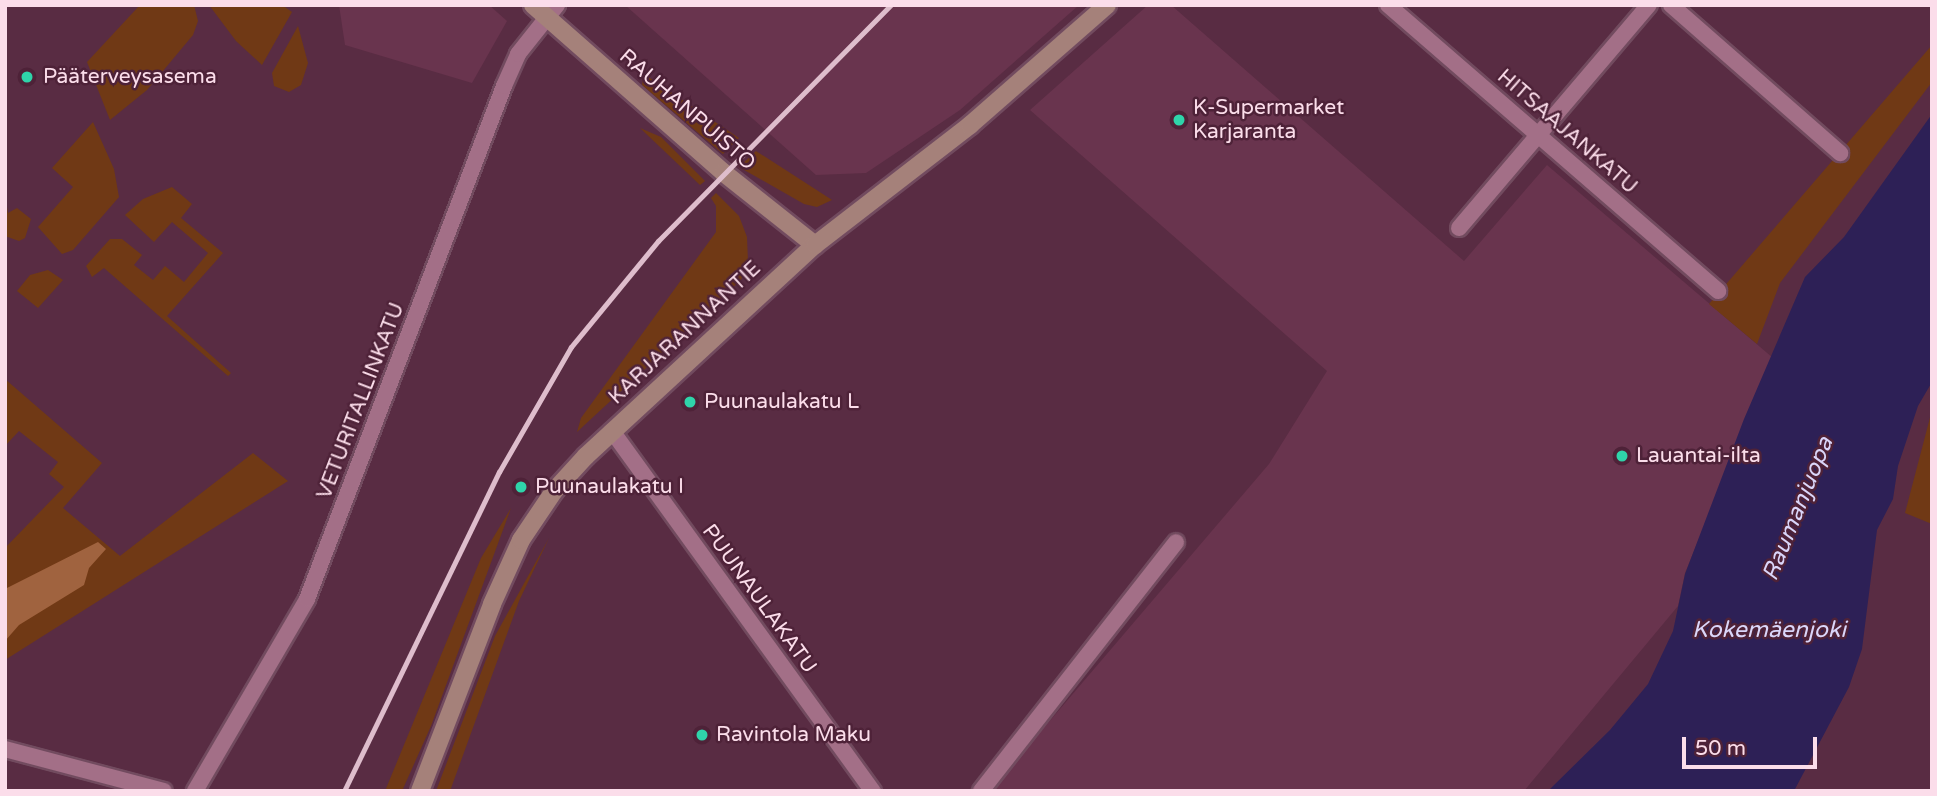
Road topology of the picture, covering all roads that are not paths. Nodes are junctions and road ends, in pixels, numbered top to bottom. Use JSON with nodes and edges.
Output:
{"nodes":[{"id":1,"x":533,"y":5,"type":"edge"},
{"id":2,"x":1107,"y":5,"type":"edge"},
{"id":3,"x":1388,"y":5,"type":"edge"},
{"id":4,"x":1649,"y":5,"type":"edge"},
{"id":5,"x":1671,"y":5,"type":"edge"},
{"id":6,"x":552,"y":11,"type":"edge"},
{"id":7,"x":1538,"y":134,"type":"junction"},
{"id":8,"x":1840,"y":153,"type":"dead end"},
{"id":9,"x":1460,"y":228,"type":"dead end"},
{"id":10,"x":815,"y":245,"type":"junction"},
{"id":11,"x":1718,"y":291,"type":"dead end"},
{"id":12,"x":612,"y":431,"type":"junction"},
{"id":13,"x":1176,"y":542,"type":"dead end"},
{"id":14,"x":5,"y":749,"type":"edge"},
{"id":15,"x":164,"y":791,"type":"edge"},
{"id":16,"x":195,"y":791,"type":"edge"},
{"id":17,"x":420,"y":791,"type":"edge"},
{"id":18,"x":873,"y":791,"type":"edge"},
{"id":19,"x":981,"y":791,"type":"edge"}],
"edges":[{"from":1,"to":6,"type":"main road","name":"RAUHANPUISTO"},
{"from":2,"to":10,"type":"main road","name":"KARJARANNANTIE"},
{"from":3,"to":7,"type":"street","name":"HITSAAJANKATU"},
{"from":4,"to":7,"type":"street"},
{"from":5,"to":8,"type":"street"},
{"from":6,"to":10,"type":"main road","name":"RAUHANPUISTO"},
{"from":6,"to":16,"type":"street","name":"VETURITALLINKATU"},
{"from":7,"to":9,"type":"street"},
{"from":7,"to":11,"type":"street","name":"HITSAAJANKATU"},
{"from":10,"to":12,"type":"main road","name":"KARJARANNANTIE"},
{"from":12,"to":17,"type":"main road","name":"KARJARANNANTIE"},
{"from":12,"to":18,"type":"street","name":"PUUNAULAKATU"},
{"from":13,"to":19,"type":"street"},
{"from":14,"to":15,"type":"street"}]}
